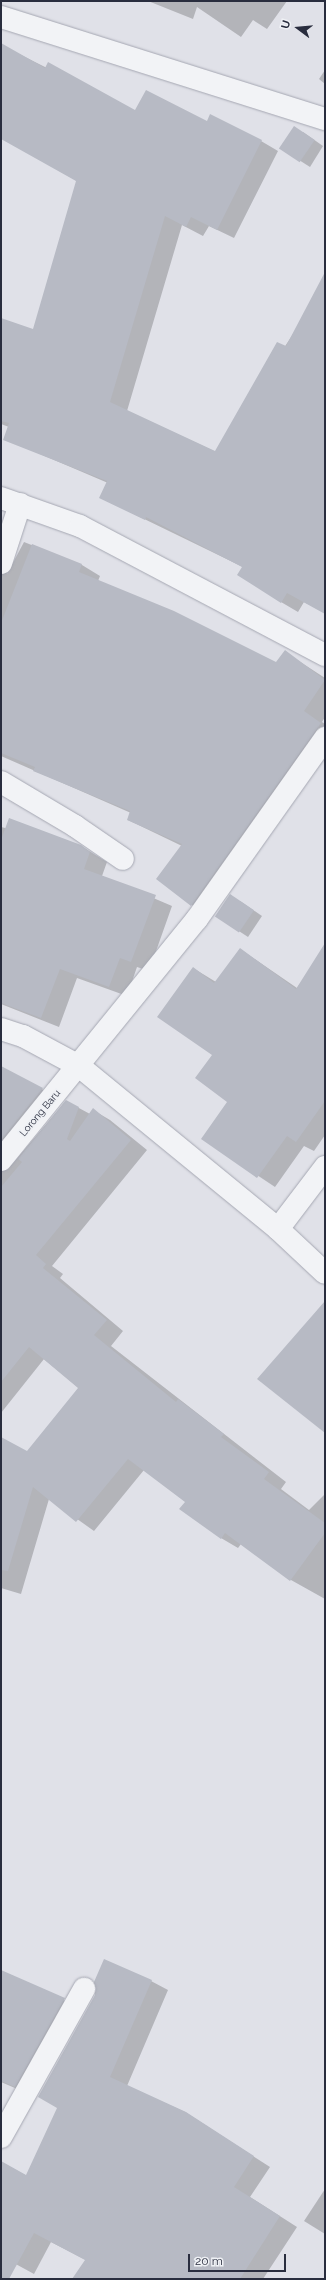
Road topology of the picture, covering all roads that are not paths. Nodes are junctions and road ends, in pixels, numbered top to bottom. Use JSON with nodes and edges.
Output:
{"nodes":[{"id":1,"x":1,"y":17,"type":"edge"},
{"id":2,"x":325,"y":119,"type":"edge"},
{"id":3,"x":11,"y":501,"type":"edge"},
{"id":4,"x":1,"y":563,"type":"edge"},
{"id":5,"x":325,"y":655,"type":"edge"},
{"id":6,"x":325,"y":738,"type":"edge"},
{"id":7,"x":1,"y":782,"type":"edge"},
{"id":8,"x":123,"y":860,"type":"dead end"},
{"id":9,"x":1,"y":1029,"type":"edge"},
{"id":10,"x":79,"y":1066,"type":"junction"},
{"id":11,"x":1,"y":1160,"type":"edge"},
{"id":12,"x":325,"y":1167,"type":"edge"},
{"id":13,"x":278,"y":1229,"type":"junction"},
{"id":14,"x":325,"y":1273,"type":"edge"},
{"id":15,"x":84,"y":1989,"type":"dead end"},
{"id":16,"x":1,"y":2137,"type":"edge"}],
"edges":[{"from":1,"to":2,"type":"street"},
{"from":3,"to":4,"type":"street"},
{"from":3,"to":5,"type":"street"},
{"from":6,"to":10,"type":"street","name":"Lorong Baru"},
{"from":7,"to":8,"type":"street"},
{"from":9,"to":10,"type":"street"},
{"from":10,"to":11,"type":"street","name":"Lorong Baru"},
{"from":10,"to":13,"type":"street"},
{"from":12,"to":13,"type":"street"},
{"from":13,"to":14,"type":"street"},
{"from":15,"to":16,"type":"street"}]}
